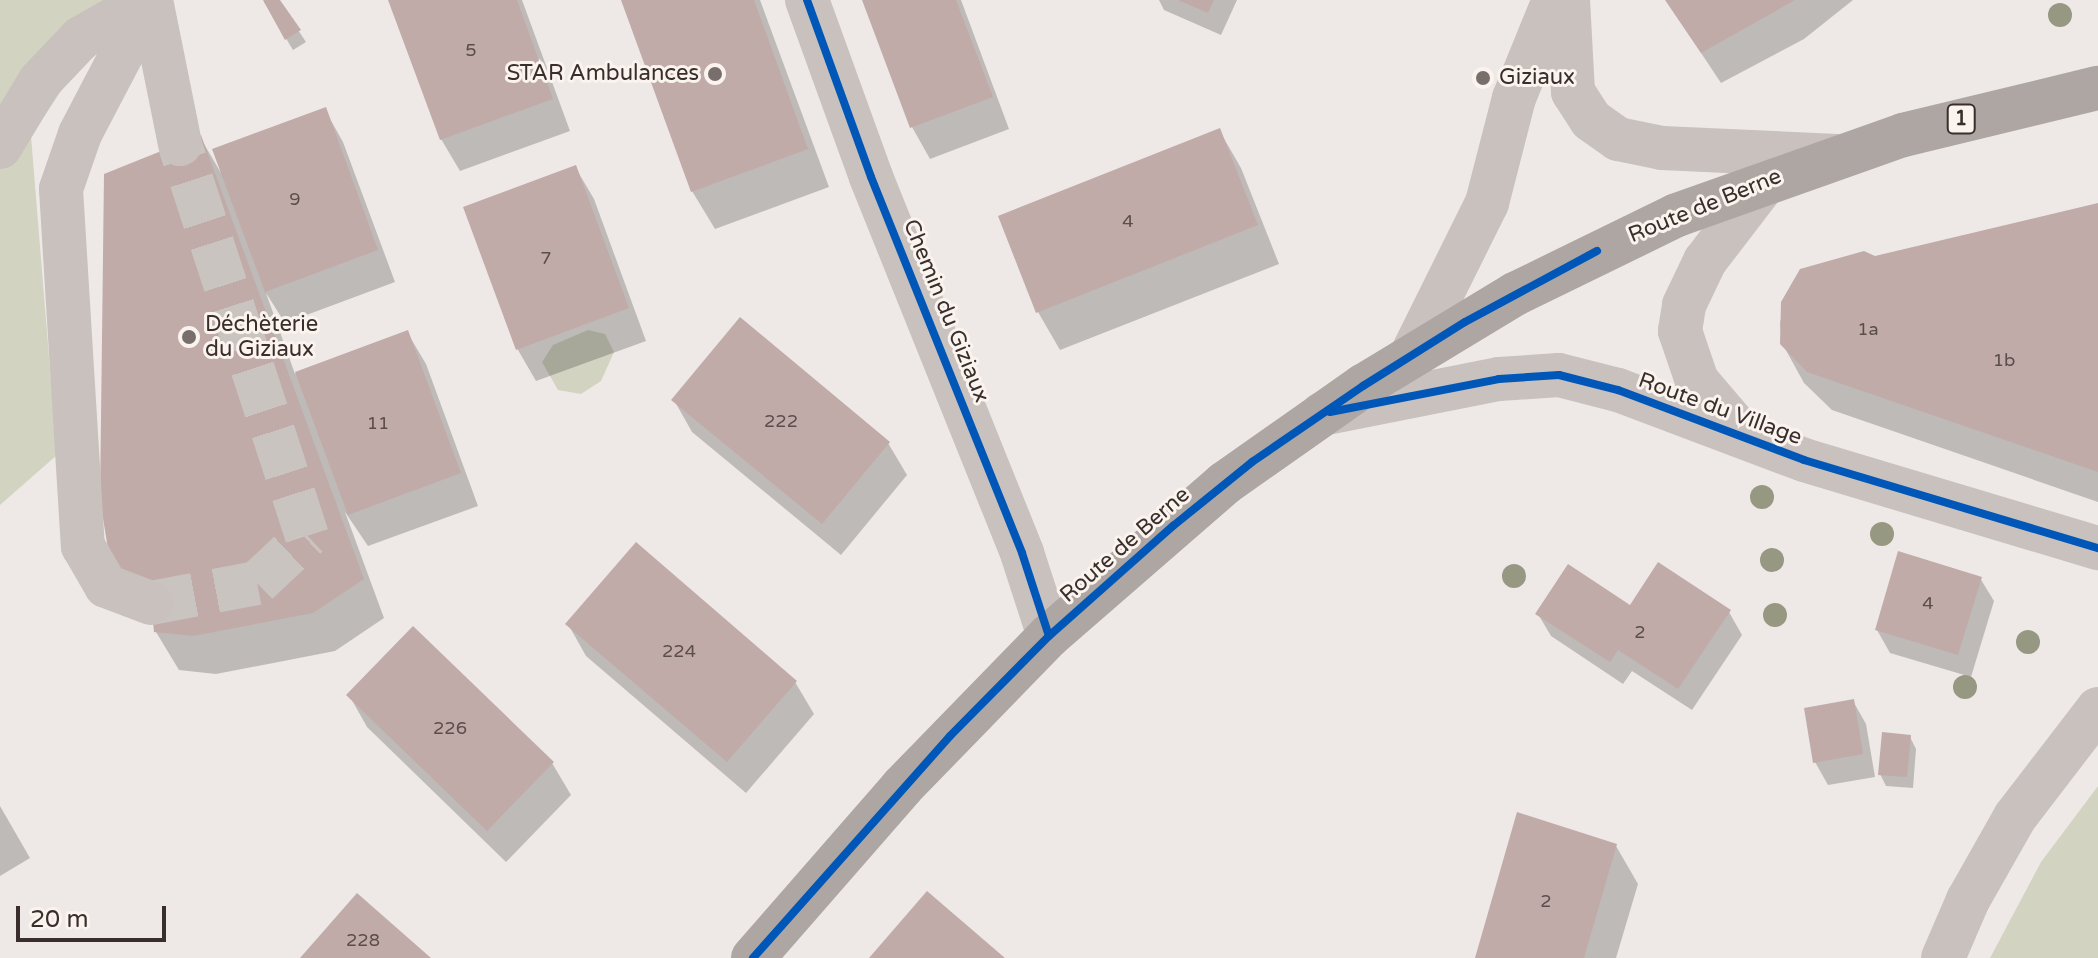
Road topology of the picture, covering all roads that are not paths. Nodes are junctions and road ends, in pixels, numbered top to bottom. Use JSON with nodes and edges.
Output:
{"nodes":[{"id":1,"x":150,"y":0,"type":"edge"},
{"id":2,"x":807,"y":0,"type":"edge"},
{"id":3,"x":1554,"y":0,"type":"edge"},
{"id":4,"x":1568,"y":0,"type":"edge"},
{"id":5,"x":2098,"y":88,"type":"edge"},
{"id":6,"x":180,"y":144,"type":"tunnel mouth"},
{"id":7,"x":0,"y":147,"type":"edge"},
{"id":8,"x":1837,"y":156,"type":"junction"},
{"id":9,"x":1767,"y":180,"type":"junction"},
{"id":10,"x":1412,"y":354,"type":"junction"},
{"id":11,"x":1322,"y":414,"type":"junction"},
{"id":12,"x":1752,"y":442,"type":"junction"},
{"id":13,"x":2098,"y":548,"type":"edge"},
{"id":14,"x":151,"y":603,"type":"tunnel mouth"},
{"id":15,"x":1049,"y":636,"type":"junction"},
{"id":16,"x":2098,"y":709,"type":"edge"},
{"id":17,"x":753,"y":958,"type":"edge"},
{"id":18,"x":1943,"y":958,"type":"edge"}],
"edges":[{"from":1,"to":6,"type":"street"},
{"from":1,"to":7,"type":"street"},
{"from":1,"to":14,"type":"street"},
{"from":2,"to":15,"type":"street","name":"Chemin du Giziaux"},
{"from":3,"to":10,"type":"street"},
{"from":4,"to":8,"type":"street"},
{"from":5,"to":8,"type":"main road","name":"Route de Berne","number":"1"},
{"from":8,"to":9,"type":"main road","name":"Route de Berne","number":"1"},
{"from":9,"to":10,"type":"main road","name":"Route de Berne","number":"1"},
{"from":9,"to":12,"type":"street","name":"Route du Village"},
{"from":10,"to":11,"type":"main road","name":"Route de Berne","number":"1"},
{"from":11,"to":12,"type":"street","name":"Route du Village"},
{"from":11,"to":15,"type":"main road","name":"Route de Berne","number":"1"},
{"from":12,"to":13,"type":"street","name":"Route du Village"},
{"from":15,"to":17,"type":"main road","name":"Route de Berne","number":"1"},
{"from":16,"to":18,"type":"street"}]}
